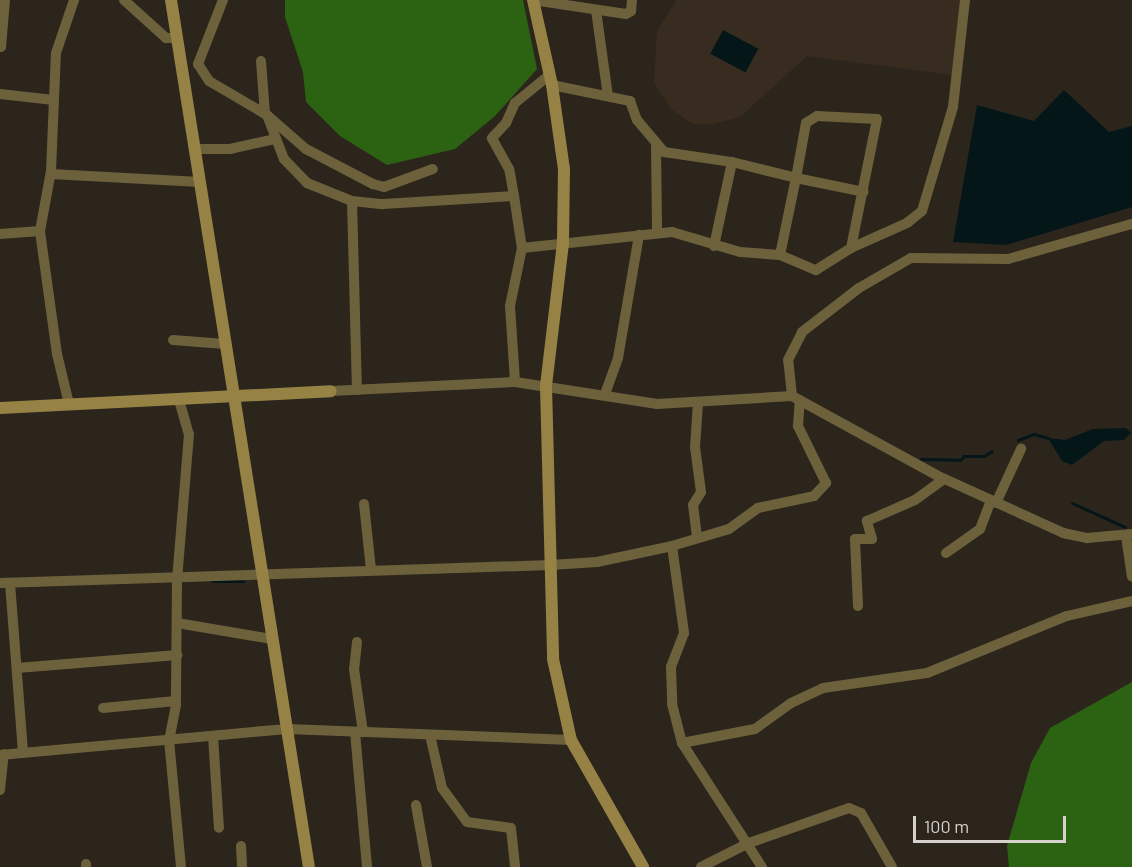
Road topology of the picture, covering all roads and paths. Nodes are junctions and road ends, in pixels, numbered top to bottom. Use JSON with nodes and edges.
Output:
{"nodes":[{"id":1,"x":5,"y":0,"type":"edge"},
{"id":2,"x":74,"y":0,"type":"edge"},
{"id":3,"x":124,"y":0,"type":"edge"},
{"id":4,"x":171,"y":0,"type":"edge"},
{"id":5,"x":223,"y":0,"type":"edge"},
{"id":6,"x":533,"y":0,"type":"edge"},
{"id":7,"x":632,"y":0,"type":"edge"},
{"id":8,"x":965,"y":0,"type":"edge"},
{"id":9,"x":596,"y":10,"type":"junction"},
{"id":10,"x":176,"y":38,"type":"junction"},
{"id":11,"x":1,"y":47,"type":"edge"},
{"id":12,"x":261,"y":61,"type":"dead end"},
{"id":13,"x":198,"y":64,"type":"junction"},
{"id":14,"x":181,"y":65,"type":"junction"},
{"id":15,"x":550,"y":80,"type":"junction"},
{"id":16,"x":0,"y":94,"type":"edge"},
{"id":17,"x":608,"y":96,"type":"junction"},
{"id":18,"x":54,"y":100,"type":"junction"},
{"id":19,"x":266,"y":115,"type":"junction"},
{"id":20,"x":274,"y":140,"type":"junction"},
{"id":21,"x":656,"y":146,"type":"junction"},
{"id":22,"x":195,"y":149,"type":"junction"},
{"id":23,"x":732,"y":162,"type":"junction"},
{"id":24,"x":433,"y":169,"type":"dead end"},
{"id":25,"x":51,"y":174,"type":"junction"},
{"id":26,"x":796,"y":177,"type":"junction"},
{"id":27,"x":200,"y":182,"type":"junction"},
{"id":28,"x":864,"y":192,"type":"junction"},
{"id":29,"x":514,"y":196,"type":"junction"},
{"id":30,"x":351,"y":201,"type":"junction"},
{"id":31,"x":1132,"y":224,"type":"edge"},
{"id":32,"x":40,"y":231,"type":"junction"},
{"id":33,"x":657,"y":233,"type":"junction"},
{"id":34,"x":0,"y":234,"type":"edge"},
{"id":35,"x":639,"y":235,"type":"junction"},
{"id":36,"x":563,"y":243,"type":"junction"},
{"id":37,"x":714,"y":246,"type":"junction"},
{"id":38,"x":522,"y":248,"type":"junction"},
{"id":39,"x":851,"y":248,"type":"junction"},
{"id":40,"x":780,"y":255,"type":"junction"},
{"id":41,"x":173,"y":340,"type":"dead end"},
{"id":42,"x":225,"y":344,"type":"junction"},
{"id":43,"x":515,"y":382,"type":"junction"},
{"id":44,"x":546,"y":386,"type":"junction"},
{"id":45,"x":357,"y":390,"type":"junction"},
{"id":46,"x":331,"y":391,"type":"joint"},
{"id":47,"x":605,"y":394,"type":"junction"},
{"id":48,"x":233,"y":398,"type":"junction"},
{"id":49,"x":796,"y":398,"type":"junction"},
{"id":50,"x":179,"y":400,"type":"junction"},
{"id":51,"x":698,"y":403,"type":"junction"},
{"id":52,"x":69,"y":404,"type":"junction"},
{"id":53,"x":0,"y":408,"type":"edge"},
{"id":54,"x":1021,"y":449,"type":"dead end"},
{"id":55,"x":944,"y":479,"type":"junction"},
{"id":56,"x":993,"y":502,"type":"junction"},
{"id":57,"x":364,"y":504,"type":"dead end"},
{"id":58,"x":1129,"y":535,"type":"edge"},
{"id":59,"x":697,"y":537,"type":"junction"},
{"id":60,"x":672,"y":546,"type":"junction"},
{"id":61,"x":946,"y":553,"type":"dead end"},
{"id":62,"x":551,"y":565,"type":"junction"},
{"id":63,"x":371,"y":570,"type":"junction"},
{"id":64,"x":262,"y":577,"type":"junction"},
{"id":65,"x":1132,"y":578,"type":"edge"},
{"id":66,"x":177,"y":579,"type":"junction"},
{"id":67,"x":5,"y":583,"type":"edge"},
{"id":68,"x":1132,"y":601,"type":"edge"},
{"id":69,"x":858,"y":606,"type":"dead end"},
{"id":70,"x":177,"y":623,"type":"junction"},
{"id":71,"x":272,"y":639,"type":"junction"},
{"id":72,"x":357,"y":642,"type":"dead end"},
{"id":73,"x":177,"y":655,"type":"junction"},
{"id":74,"x":16,"y":668,"type":"junction"},
{"id":75,"x":176,"y":700,"type":"junction"},
{"id":76,"x":103,"y":708,"type":"dead end"},
{"id":77,"x":287,"y":729,"type":"junction"},
{"id":78,"x":359,"y":732,"type":"junction"},
{"id":79,"x":430,"y":735,"type":"junction"},
{"id":80,"x":213,"y":736,"type":"junction"},
{"id":81,"x":169,"y":740,"type":"junction"},
{"id":82,"x":572,"y":740,"type":"junction"},
{"id":83,"x":682,"y":742,"type":"junction"},
{"id":84,"x":22,"y":753,"type":"junction"},
{"id":85,"x":2,"y":755,"type":"edge"},
{"id":86,"x":0,"y":790,"type":"edge"},
{"id":87,"x":416,"y":805,"type":"dead end"},
{"id":88,"x":219,"y":828,"type":"dead end"},
{"id":89,"x":749,"y":843,"type":"junction"},
{"id":90,"x":241,"y":846,"type":"dead end"},
{"id":91,"x":181,"y":867,"type":"edge"},
{"id":92,"x":242,"y":867,"type":"edge"},
{"id":93,"x":309,"y":867,"type":"edge"},
{"id":94,"x":367,"y":867,"type":"edge"},
{"id":95,"x":427,"y":867,"type":"edge"},
{"id":96,"x":515,"y":867,"type":"edge"},
{"id":97,"x":644,"y":867,"type":"edge"},
{"id":98,"x":701,"y":867,"type":"edge"},
{"id":99,"x":762,"y":867,"type":"edge"},
{"id":100,"x":892,"y":867,"type":"edge"}],
"edges":[{"from":1,"to":11,"type":"street"},
{"from":2,"to":18,"type":"street"},
{"from":3,"to":10,"type":"street"},
{"from":4,"to":10,"type":"street"},
{"from":5,"to":13,"type":"street"},
{"from":6,"to":9,"type":"street"},
{"from":6,"to":15,"type":"street"},
{"from":7,"to":9,"type":"street"},
{"from":8,"to":39,"type":"street"},
{"from":9,"to":17,"type":"street"},
{"from":10,"to":14,"type":"street"},
{"from":12,"to":19,"type":"street"},
{"from":13,"to":14,"type":"street"},
{"from":13,"to":19,"type":"street"},
{"from":14,"to":22,"type":"street"},
{"from":15,"to":17,"type":"street"},
{"from":15,"to":29,"type":"street"},
{"from":15,"to":36,"type":"street"},
{"from":16,"to":18,"type":"street"},
{"from":17,"to":21,"type":"street"},
{"from":18,"to":25,"type":"street"},
{"from":19,"to":20,"type":"street"},
{"from":19,"to":24,"type":"street"},
{"from":20,"to":22,"type":"street"},
{"from":20,"to":30,"type":"street"},
{"from":21,"to":23,"type":"street"},
{"from":21,"to":33,"type":"street"},
{"from":22,"to":27,"type":"street"},
{"from":23,"to":26,"type":"street"},
{"from":23,"to":37,"type":"street"},
{"from":25,"to":27,"type":"street"},
{"from":25,"to":32,"type":"street"},
{"from":26,"to":28,"type":"street"},
{"from":26,"to":28,"type":"street"},
{"from":26,"to":40,"type":"street"},
{"from":27,"to":42,"type":"street"},
{"from":28,"to":39,"type":"street"},
{"from":29,"to":30,"type":"street"},
{"from":29,"to":38,"type":"street"},
{"from":30,"to":45,"type":"street"},
{"from":31,"to":49,"type":"street"},
{"from":32,"to":34,"type":"street"},
{"from":32,"to":52,"type":"street"},
{"from":33,"to":35,"type":"street"},
{"from":33,"to":37,"type":"street"},
{"from":35,"to":36,"type":"street"},
{"from":35,"to":47,"type":"street"},
{"from":36,"to":38,"type":"street"},
{"from":36,"to":44,"type":"street"},
{"from":37,"to":40,"type":"street"},
{"from":38,"to":43,"type":"street"},
{"from":39,"to":40,"type":"street"},
{"from":41,"to":42,"type":"street"},
{"from":42,"to":48,"type":"street"},
{"from":43,"to":44,"type":"street"},
{"from":43,"to":45,"type":"street"},
{"from":44,"to":47,"type":"street"},
{"from":44,"to":62,"type":"street"},
{"from":45,"to":46,"type":"street"},
{"from":46,"to":48,"type":"street"},
{"from":47,"to":51,"type":"street"},
{"from":48,"to":50,"type":"street"},
{"from":48,"to":64,"type":"street"},
{"from":49,"to":51,"type":"street"},
{"from":49,"to":55,"type":"street"},
{"from":49,"to":59,"type":"street"},
{"from":50,"to":52,"type":"street"},
{"from":50,"to":66,"type":"street"},
{"from":51,"to":59,"type":"street"},
{"from":52,"to":53,"type":"street"},
{"from":54,"to":56,"type":"street"},
{"from":55,"to":56,"type":"street"},
{"from":55,"to":69,"type":"street"},
{"from":56,"to":58,"type":"street"},
{"from":56,"to":61,"type":"street"},
{"from":57,"to":63,"type":"street"},
{"from":58,"to":65,"type":"street"},
{"from":59,"to":60,"type":"street"},
{"from":60,"to":62,"type":"street"},
{"from":60,"to":83,"type":"street"},
{"from":62,"to":63,"type":"street"},
{"from":62,"to":82,"type":"street"},
{"from":63,"to":64,"type":"street"},
{"from":64,"to":66,"type":"street"},
{"from":64,"to":71,"type":"street"},
{"from":66,"to":67,"type":"street"},
{"from":66,"to":70,"type":"street"},
{"from":67,"to":74,"type":"street"},
{"from":68,"to":83,"type":"street"},
{"from":70,"to":71,"type":"street"},
{"from":70,"to":73,"type":"street"},
{"from":71,"to":77,"type":"street"},
{"from":72,"to":78,"type":"street"},
{"from":73,"to":74,"type":"street"},
{"from":73,"to":75,"type":"street"},
{"from":74,"to":84,"type":"street"},
{"from":75,"to":76,"type":"street"},
{"from":75,"to":81,"type":"street"},
{"from":77,"to":78,"type":"street"},
{"from":77,"to":80,"type":"street"},
{"from":77,"to":93,"type":"street"},
{"from":78,"to":79,"type":"street"},
{"from":78,"to":94,"type":"street"},
{"from":79,"to":82,"type":"street"},
{"from":79,"to":96,"type":"street"},
{"from":80,"to":81,"type":"street"},
{"from":80,"to":88,"type":"street"},
{"from":81,"to":84,"type":"street"},
{"from":81,"to":91,"type":"street"},
{"from":82,"to":97,"type":"street"},
{"from":83,"to":89,"type":"street"},
{"from":84,"to":85,"type":"street"},
{"from":85,"to":86,"type":"street"},
{"from":87,"to":95,"type":"street"},
{"from":89,"to":98,"type":"street"},
{"from":89,"to":99,"type":"street"},
{"from":89,"to":100,"type":"street"},
{"from":90,"to":92,"type":"street"}]}
